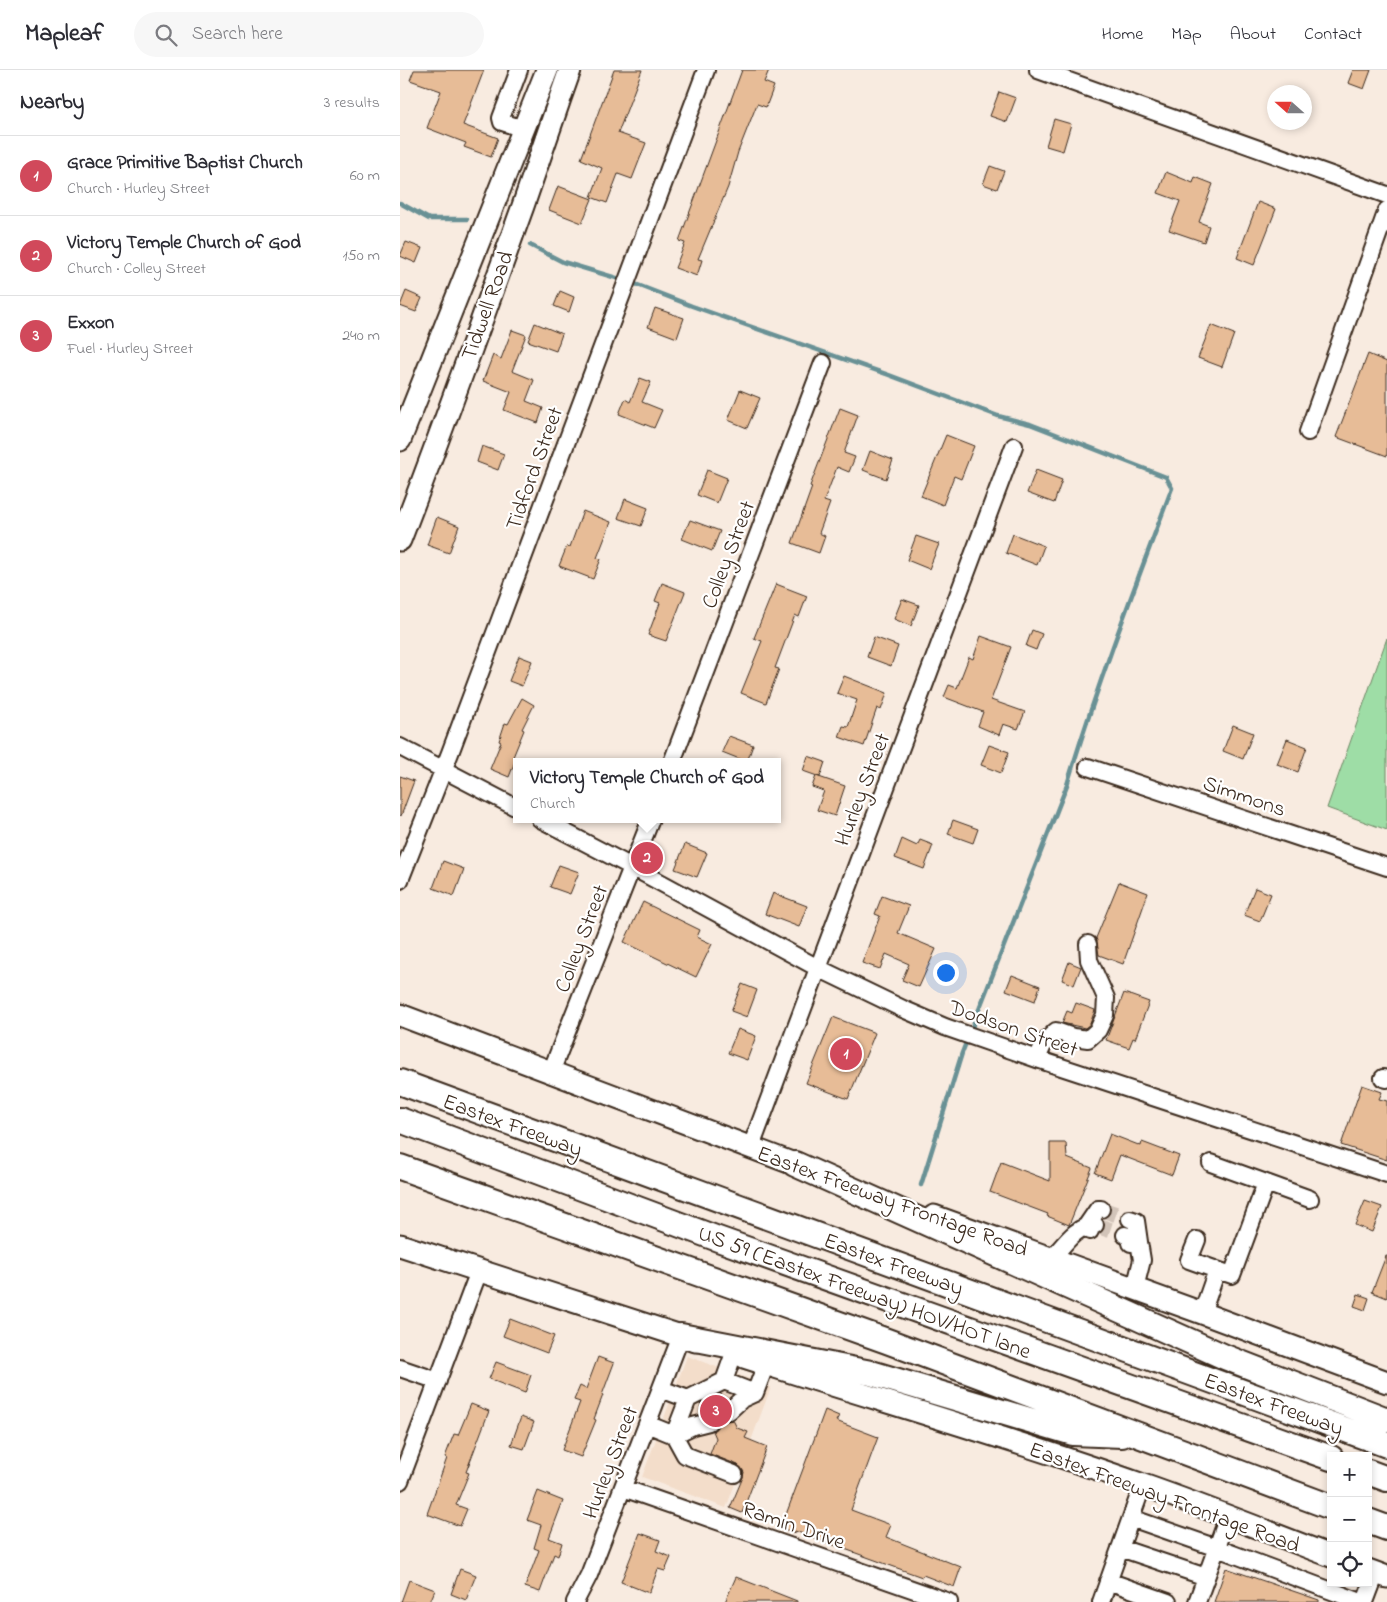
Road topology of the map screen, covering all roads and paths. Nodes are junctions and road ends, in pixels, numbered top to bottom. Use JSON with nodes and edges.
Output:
{"nodes":[{"id":1,"x":519,"y":70,"type":"edge"},
{"id":2,"x":546,"y":70,"type":"edge"},
{"id":3,"x":570,"y":70,"type":"edge"},
{"id":4,"x":706,"y":70,"type":"edge"},
{"id":5,"x":1038,"y":70,"type":"edge"},
{"id":6,"x":524,"y":129,"type":"junction"},
{"id":7,"x":545,"y":137,"type":"junction"},
{"id":8,"x":1387,"y":195,"type":"edge"},
{"id":9,"x":1387,"y":210,"type":"edge"},
{"id":10,"x":823,"y":363,"type":"dead end"},
{"id":11,"x":1308,"y":432,"type":"dead end"},
{"id":12,"x":400,"y":440,"type":"edge"},
{"id":13,"x":1014,"y":446,"type":"dead end"},
{"id":14,"x":405,"y":512,"type":"edge"},
{"id":15,"x":400,"y":540,"type":"edge"},
{"id":16,"x":400,"y":747,"type":"edge"},
{"id":17,"x":674,"y":758,"type":"edge"},
{"id":18,"x":1088,"y":767,"type":"dead end"},
{"id":19,"x":443,"y":770,"type":"junction"},
{"id":20,"x":513,"y":806,"type":"edge"},
{"id":21,"x":548,"y":823,"type":"edge"},
{"id":22,"x":649,"y":823,"type":"edge"},
{"id":23,"x":632,"y":867,"type":"junction"},
{"id":24,"x":1387,"y":867,"type":"edge"},
{"id":25,"x":400,"y":880,"type":"edge"},
{"id":26,"x":1088,"y":944,"type":"dead end"},
{"id":27,"x":818,"y":968,"type":"junction"},
{"id":28,"x":400,"y":1015,"type":"edge"},
{"id":29,"x":1037,"y":1059,"type":"junction"},
{"id":30,"x":551,"y":1072,"type":"junction"},
{"id":31,"x":400,"y":1082,"type":"edge"},
{"id":32,"x":400,"y":1120,"type":"edge"},
{"id":33,"x":400,"y":1128,"type":"edge"},
{"id":34,"x":750,"y":1147,"type":"junction"},
{"id":35,"x":795,"y":1164,"type":"junction"},
{"id":36,"x":1211,"y":1164,"type":"dead end"},
{"id":37,"x":400,"y":1167,"type":"edge"},
{"id":38,"x":1387,"y":1174,"type":"edge"},
{"id":39,"x":564,"y":1181,"type":"junction"},
{"id":40,"x":1266,"y":1183,"type":"junction"},
{"id":41,"x":1310,"y":1199,"type":"dead end"},
{"id":42,"x":1130,"y":1219,"type":"dead end"},
{"id":43,"x":1094,"y":1224,"type":"dead end"},
{"id":44,"x":1197,"y":1240,"type":"dead end"},
{"id":45,"x":400,"y":1244,"type":"edge"},
{"id":46,"x":1052,"y":1258,"type":"junction"},
{"id":47,"x":1217,"y":1270,"type":"junction"},
{"id":48,"x":479,"y":1272,"type":"junction"},
{"id":49,"x":1135,"y":1288,"type":"junction"},
{"id":50,"x":1202,"y":1313,"type":"junction"},
{"id":51,"x":681,"y":1336,"type":"junction"},
{"id":52,"x":734,"y":1353,"type":"junction"},
{"id":53,"x":766,"y":1364,"type":"junction"},
{"id":54,"x":400,"y":1368,"type":"edge"},
{"id":55,"x":438,"y":1381,"type":"junction"},
{"id":56,"x":724,"y":1381,"type":"junction"},
{"id":57,"x":1387,"y":1382,"type":"edge"},
{"id":58,"x":660,"y":1389,"type":"junction"},
{"id":59,"x":748,"y":1396,"type":"junction"},
{"id":60,"x":688,"y":1399,"type":"junction"},
{"id":61,"x":726,"y":1405,"type":"tunnel mouth"},
{"id":62,"x":702,"y":1419,"type":"tunnel mouth"},
{"id":63,"x":1387,"y":1420,"type":"edge"},
{"id":64,"x":647,"y":1424,"type":"junction"},
{"id":65,"x":674,"y":1435,"type":"junction"},
{"id":66,"x":1138,"y":1435,"type":"junction"},
{"id":67,"x":1387,"y":1445,"type":"edge"},
{"id":68,"x":405,"y":1452,"type":"edge"},
{"id":69,"x":1327,"y":1457,"type":"edge"},
{"id":70,"x":1372,"y":1473,"type":"edge"},
{"id":71,"x":734,"y":1474,"type":"dead end"},
{"id":72,"x":1387,"y":1479,"type":"edge"},
{"id":73,"x":400,"y":1482,"type":"edge"},
{"id":74,"x":1143,"y":1484,"type":"junction"},
{"id":75,"x":623,"y":1488,"type":"junction"},
{"id":76,"x":1327,"y":1506,"type":"edge"},
{"id":77,"x":1228,"y":1517,"type":"junction"},
{"id":78,"x":1131,"y":1518,"type":"junction"},
{"id":79,"x":1372,"y":1522,"type":"edge"},
{"id":80,"x":1387,"y":1528,"type":"edge"},
{"id":81,"x":1120,"y":1548,"type":"junction"},
{"id":82,"x":1217,"y":1548,"type":"junction"},
{"id":83,"x":1327,"y":1554,"type":"edge"},
{"id":84,"x":1377,"y":1573,"type":"edge"},
{"id":85,"x":1206,"y":1577,"type":"junction"},
{"id":86,"x":1108,"y":1581,"type":"junction"},
{"id":87,"x":575,"y":1602,"type":"edge"},
{"id":88,"x":950,"y":1602,"type":"edge"},
{"id":89,"x":1101,"y":1602,"type":"edge"},
{"id":90,"x":1168,"y":1602,"type":"edge"},
{"id":91,"x":1197,"y":1602,"type":"edge"},
{"id":92,"x":1363,"y":1602,"type":"edge"}],
"edges":[{"from":1,"to":6,"type":"street"},
{"from":2,"to":6,"type":"main road","name":"Tidwell Road"},
{"from":3,"to":7,"type":"main road","name":"Tidwell Road"},
{"from":4,"to":19,"type":"street","name":"Tidford Street"},
{"from":5,"to":8,"type":"street"},
{"from":6,"to":7,"type":"main road"},
{"from":6,"to":12,"type":"main road","name":"Tidwell Road"},
{"from":7,"to":14,"type":"main road","name":"Tidwell Road"},
{"from":9,"to":11,"type":"street"},
{"from":10,"to":17,"type":"street","name":"Colley Street"},
{"from":13,"to":27,"type":"street","name":"Hurley Street"},
{"from":14,"to":15,"type":"main road","name":"Tidwell Road"},
{"from":16,"to":19,"type":"street"},
{"from":18,"to":24,"type":"street","name":"Simmons"},
{"from":19,"to":20,"type":"street"},
{"from":19,"to":25,"type":"street","name":"Tidford Street"},
{"from":21,"to":23,"type":"street","name":"Dodson Street"},
{"from":22,"to":23,"type":"street","name":"Colley Street"},
{"from":23,"to":27,"type":"street","name":"Dodson Street"},
{"from":23,"to":30,"type":"street","name":"Colley Street"},
{"from":26,"to":29,"type":"street"},
{"from":27,"to":29,"type":"street","name":"Dodson Street"},
{"from":27,"to":34,"type":"street","name":"Hurley Street"},
{"from":28,"to":30,"type":"main road","name":"Eastex Freeway Frontage Road"},
{"from":29,"to":38,"type":"street","name":"Dodson Street"},
{"from":30,"to":34,"type":"main road","name":"Eastex Freeway Frontage Road"},
{"from":31,"to":67,"type":"highway","name":"Eastex Freeway"},
{"from":32,"to":39,"type":"highway","name":"US 59 (Eastex Freeway) HOV/HOT lane"},
{"from":33,"to":39,"type":"highway","name":"Eastex Freeway"},
{"from":34,"to":35,"type":"main road","name":"Eastex Freeway Frontage Road"},
{"from":35,"to":46,"type":"main road","name":"Eastex Freeway Frontage Road"},
{"from":35,"to":63,"type":"highway"},
{"from":36,"to":40,"type":"street"},
{"from":37,"to":66,"type":"highway"},
{"from":39,"to":69,"type":"highway","name":"US 59 (Eastex Freeway) HOV/HOT lane"},
{"from":40,"to":41,"type":"street"},
{"from":40,"to":47,"type":"street"},
{"from":42,"to":49,"type":"street"},
{"from":43,"to":46,"type":"street"},
{"from":44,"to":47,"type":"street"},
{"from":45,"to":48,"type":"main road","name":"Eastex Freeway Frontage Road"},
{"from":46,"to":49,"type":"main road","name":"Eastex Freeway Frontage Road"},
{"from":47,"to":50,"type":"street"},
{"from":48,"to":51,"type":"main road","name":"Eastex Freeway Frontage Road"},
{"from":48,"to":55,"type":"street"},
{"from":49,"to":50,"type":"main road","name":"Eastex Freeway Frontage Road"},
{"from":50,"to":57,"type":"main road","name":"Eastex Freeway Frontage Road"},
{"from":51,"to":52,"type":"main road","name":"Eastex Freeway Frontage Road"},
{"from":51,"to":58,"type":"street","name":"Hurley Street"},
{"from":51,"to":66,"type":"highway"},
{"from":52,"to":53,"type":"main road","name":"Eastex Freeway Frontage Road"},
{"from":52,"to":56,"type":"street"},
{"from":53,"to":59,"type":"street"},
{"from":53,"to":74,"type":"main road","name":"Eastex Freeway Frontage Road"},
{"from":54,"to":55,"type":"street"},
{"from":55,"to":68,"type":"street"},
{"from":56,"to":59,"type":"street"},
{"from":56,"to":60,"type":"street"},
{"from":58,"to":60,"type":"street"},
{"from":58,"to":64,"type":"street","name":"Hurley Street"},
{"from":59,"to":61,"type":"street"},
{"from":60,"to":65,"type":"street"},
{"from":62,"to":65,"type":"street"},
{"from":64,"to":65,"type":"street"},
{"from":64,"to":75,"type":"street","name":"Hurley Street"},
{"from":65,"to":71,"type":"street"},
{"from":66,"to":76,"type":"highway"},
{"from":68,"to":73,"type":"street"},
{"from":70,"to":72,"type":"highway"},
{"from":74,"to":77,"type":"main road","name":"Eastex Freeway Frontage Road"},
{"from":74,"to":78,"type":"street"},
{"from":75,"to":87,"type":"street","name":"Hurley Street"},
{"from":75,"to":88,"type":"street","name":"Ramin Drive"},
{"from":77,"to":82,"type":"street"},
{"from":77,"to":83,"type":"main road","name":"Eastex Freeway Frontage Road"},
{"from":78,"to":81,"type":"street"},
{"from":78,"to":82,"type":"street"},
{"from":79,"to":80,"type":"highway"},
{"from":81,"to":85,"type":"street"},
{"from":81,"to":86,"type":"street"},
{"from":82,"to":85,"type":"street"},
{"from":82,"to":92,"type":"street"},
{"from":84,"to":92,"type":"street"},
{"from":85,"to":91,"type":"street"},
{"from":86,"to":89,"type":"street"},
{"from":86,"to":90,"type":"street"}]}
